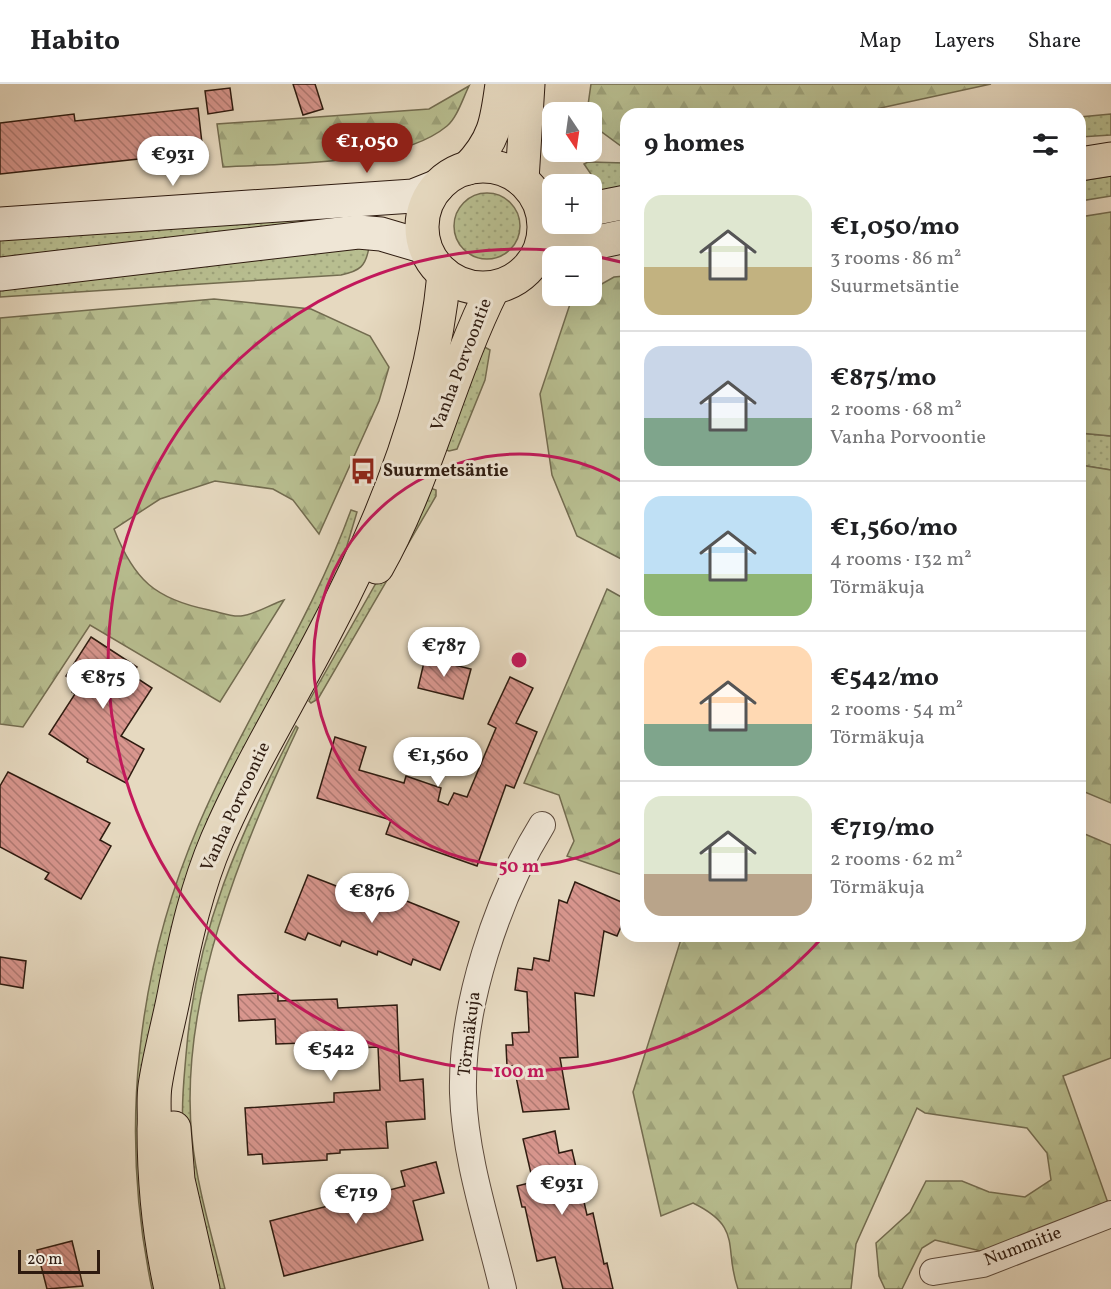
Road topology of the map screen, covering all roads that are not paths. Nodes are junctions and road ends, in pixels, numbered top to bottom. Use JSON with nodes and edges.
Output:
{"nodes":[{"id":1,"x":502,"y":84,"type":"edge"},
{"id":2,"x":528,"y":84,"type":"edge"},
{"id":3,"x":1111,"y":159,"type":"edge"},
{"id":4,"x":1086,"y":163,"type":"edge"},
{"id":5,"x":468,"y":168,"type":"junction"},
{"id":6,"x":438,"y":186,"type":"junction"},
{"id":7,"x":538,"y":196,"type":"edge"},
{"id":8,"x":620,"y":203,"type":"edge"},
{"id":9,"x":602,"y":207,"type":"edge"},
{"id":10,"x":0,"y":224,"type":"edge"},
{"id":11,"x":620,"y":237,"type":"edge"},
{"id":12,"x":425,"y":247,"type":"junction"},
{"id":13,"x":538,"y":255,"type":"junction"},
{"id":14,"x":0,"y":274,"type":"edge"},
{"id":15,"x":444,"y":274,"type":"junction"},
{"id":16,"x":492,"y":288,"type":"junction"},
{"id":17,"x":327,"y":629,"type":"junction"},
{"id":18,"x":542,"y":825,"type":"dead end"},
{"id":19,"x":167,"y":1031,"type":"junction"},
{"id":20,"x":1111,"y":1214,"type":"edge"},
{"id":21,"x":933,"y":1272,"type":"dead end"},
{"id":22,"x":171,"y":1289,"type":"edge"},
{"id":23,"x":203,"y":1289,"type":"edge"},
{"id":24,"x":503,"y":1289,"type":"edge"}],
"edges":[{"from":1,"to":5,"type":"main road"},
{"from":2,"to":7,"type":"main road"},
{"from":3,"to":4,"type":"main road"},
{"from":5,"to":6,"type":"main road"},
{"from":5,"to":7,"type":"main road"},
{"from":6,"to":10,"type":"main road"},
{"from":6,"to":12,"type":"main road"},
{"from":7,"to":13,"type":"main road"},
{"from":8,"to":9,"type":"main road"},
{"from":11,"to":13,"type":"main road"},
{"from":12,"to":14,"type":"main road"},
{"from":12,"to":15,"type":"main road"},
{"from":13,"to":16,"type":"main road"},
{"from":15,"to":16,"type":"main road"},
{"from":15,"to":17,"type":"main road","name":"Vanha Porvoontie"},
{"from":16,"to":17,"type":"main road","name":"Vanha Porvoontie"},
{"from":17,"to":19,"type":"main road","name":"Vanha Porvoontie"},
{"from":18,"to":24,"type":"street","name":"Törmäkuja"},
{"from":19,"to":22,"type":"main road","name":"Vanha Porvoontie"},
{"from":19,"to":23,"type":"main road","name":"Vanha Porvoontie"},
{"from":20,"to":21,"type":"street","name":"Nummitie"}]}
